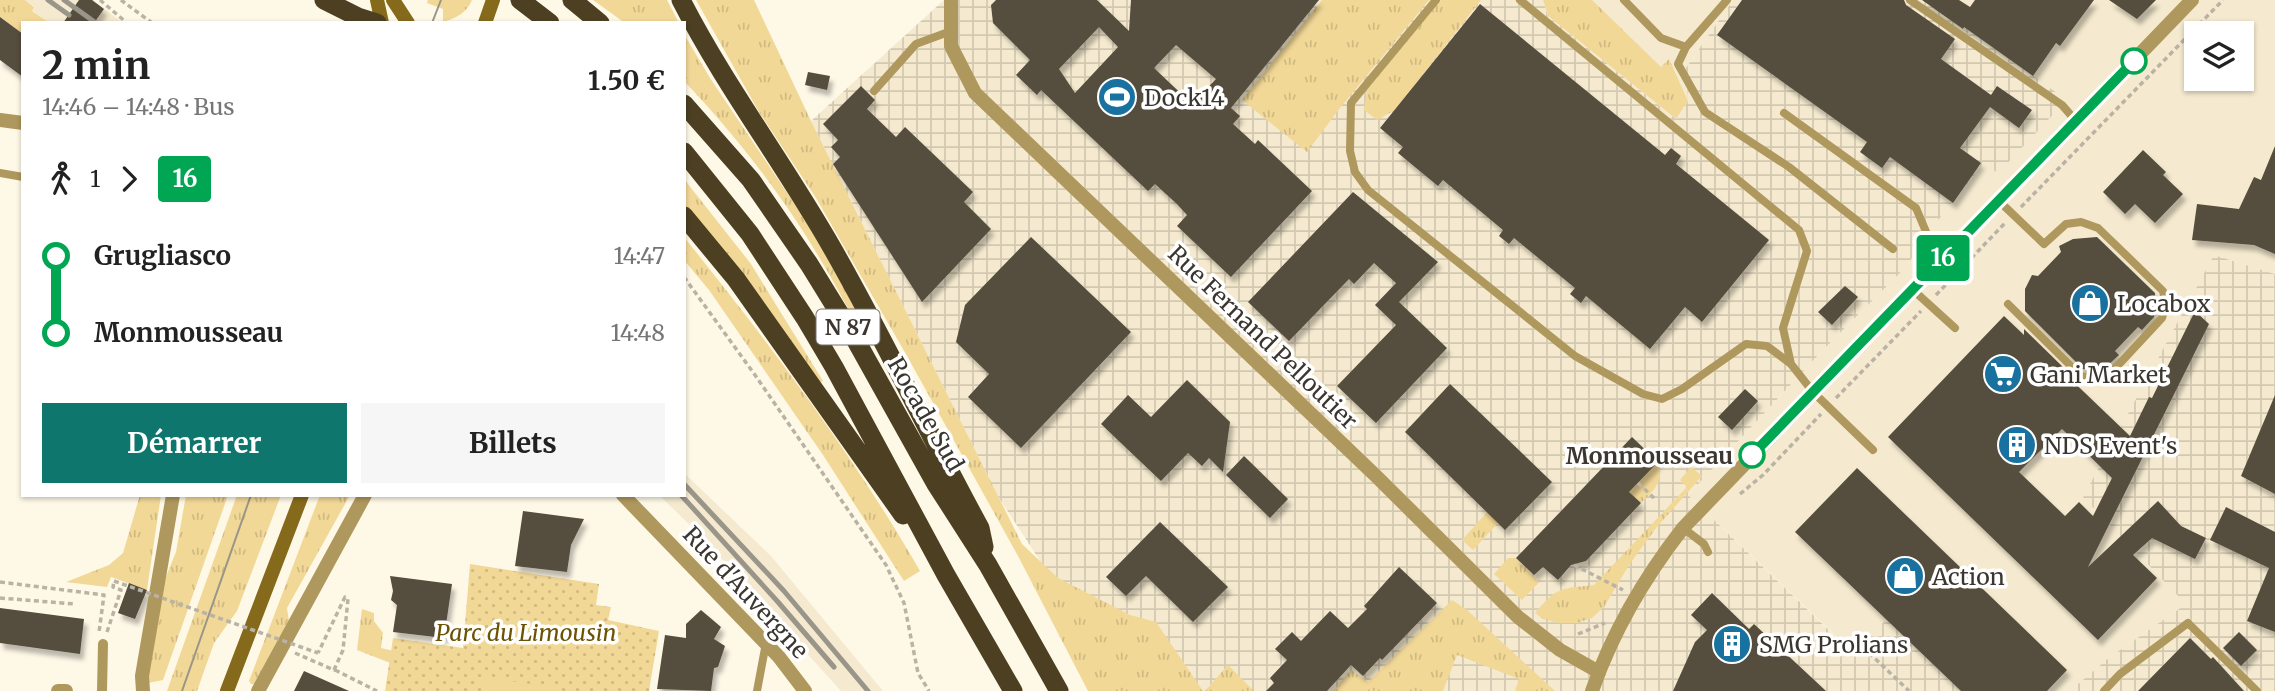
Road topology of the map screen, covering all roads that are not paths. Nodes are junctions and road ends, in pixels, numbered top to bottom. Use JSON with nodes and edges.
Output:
{"nodes":[{"id":1,"x":324,"y":0,"type":"edge"},
{"id":2,"x":377,"y":0,"type":"edge"},
{"id":3,"x":393,"y":0,"type":"edge"},
{"id":4,"x":520,"y":0,"type":"edge"},
{"id":5,"x":572,"y":0,"type":"edge"},
{"id":6,"x":681,"y":0,"type":"edge"},
{"id":7,"x":951,"y":0,"type":"edge"},
{"id":8,"x":1436,"y":0,"type":"edge"},
{"id":9,"x":1520,"y":0,"type":"edge"},
{"id":10,"x":1624,"y":0,"type":"edge"},
{"id":11,"x":1727,"y":0,"type":"edge"},
{"id":12,"x":1910,"y":0,"type":"edge"},
{"id":13,"x":2192,"y":0,"type":"edge"},
{"id":14,"x":493,"y":2,"type":"edge"},
{"id":15,"x":373,"y":21,"type":"edge"},
{"id":16,"x":380,"y":21,"type":"edge"},
{"id":17,"x":407,"y":21,"type":"edge"},
{"id":18,"x":486,"y":21,"type":"edge"},
{"id":19,"x":547,"y":21,"type":"edge"},
{"id":20,"x":598,"y":21,"type":"edge"},
{"id":21,"x":951,"y":31,"type":"junction"},
{"id":22,"x":1686,"y":47,"type":"junction"},
{"id":23,"x":874,"y":90,"type":"dead end"},
{"id":24,"x":686,"y":106,"type":"edge"},
{"id":25,"x":1784,"y":113,"type":"dead end"},
{"id":26,"x":0,"y":120,"type":"edge"},
{"id":27,"x":2076,"y":121,"type":"junction"},
{"id":28,"x":21,"y":123,"type":"edge"},
{"id":29,"x":686,"y":154,"type":"edge"},
{"id":30,"x":0,"y":173,"type":"edge"},
{"id":31,"x":21,"y":177,"type":"edge"},
{"id":32,"x":1999,"y":201,"type":"junction"},
{"id":33,"x":686,"y":218,"type":"edge"},
{"id":34,"x":1894,"y":249,"type":"dead end"},
{"id":35,"x":1948,"y":253,"type":"junction"},
{"id":36,"x":1912,"y":289,"type":"junction"},
{"id":37,"x":2008,"y":304,"type":"dead end"},
{"id":38,"x":1955,"y":328,"type":"dead end"},
{"id":39,"x":1791,"y":364,"type":"junction"},
{"id":40,"x":1813,"y":392,"type":"junction"},
{"id":41,"x":1873,"y":450,"type":"dead end"},
{"id":42,"x":173,"y":497,"type":"edge"},
{"id":43,"x":301,"y":497,"type":"edge"},
{"id":44,"x":364,"y":497,"type":"edge"},
{"id":45,"x":625,"y":497,"type":"edge"},
{"id":46,"x":1683,"y":528,"type":"junction"},
{"id":47,"x":1708,"y":552,"type":"dead end"},
{"id":48,"x":988,"y":565,"type":"junction"},
{"id":49,"x":946,"y":575,"type":"junction"},
{"id":50,"x":766,"y":643,"type":"junction"},
{"id":51,"x":103,"y":644,"type":"road end"},
{"id":52,"x":1599,"y":672,"type":"junction"},
{"id":53,"x":58,"y":691,"type":"edge"},
{"id":54,"x":65,"y":691,"type":"edge"},
{"id":55,"x":102,"y":691,"type":"edge"},
{"id":56,"x":143,"y":691,"type":"edge"},
{"id":57,"x":227,"y":691,"type":"edge"},
{"id":58,"x":258,"y":691,"type":"edge"},
{"id":59,"x":757,"y":691,"type":"edge"},
{"id":60,"x":805,"y":691,"type":"edge"},
{"id":61,"x":1013,"y":691,"type":"edge"},
{"id":62,"x":1059,"y":691,"type":"edge"},
{"id":63,"x":1592,"y":691,"type":"edge"},
{"id":64,"x":2104,"y":691,"type":"edge"},
{"id":65,"x":2257,"y":691,"type":"edge"}],
"edges":[{"from":1,"to":15,"type":"highway"},
{"from":2,"to":16,"type":"main road"},
{"from":3,"to":17,"type":"main road"},
{"from":4,"to":19,"type":"highway"},
{"from":5,"to":20,"type":"highway"},
{"from":6,"to":48,"type":"highway"},
{"from":7,"to":21,"type":"street","name":"Rue Fernand Pelloutier"},
{"from":8,"to":39,"type":"lane"},
{"from":9,"to":39,"type":"lane"},
{"from":10,"to":22,"type":"lane"},
{"from":11,"to":22,"type":"lane"},
{"from":12,"to":27,"type":"lane"},
{"from":13,"to":27,"type":"street"},
{"from":14,"to":18,"type":"main road"},
{"from":21,"to":23,"type":"lane"},
{"from":21,"to":52,"type":"street","name":"Rue Fernand Pelloutier"},
{"from":22,"to":34,"type":"lane"},
{"from":24,"to":48,"type":"highway","name":"Rocade Sud","number":"N 87"},
{"from":25,"to":35,"type":"lane"},
{"from":26,"to":28,"type":"street"},
{"from":27,"to":32,"type":"street"},
{"from":29,"to":49,"type":"highway","number":"N 87"},
{"from":30,"to":31,"type":"lane"},
{"from":32,"to":35,"type":"street"},
{"from":32,"to":37,"type":"lane"},
{"from":33,"to":49,"type":"highway"},
{"from":35,"to":36,"type":"street"},
{"from":36,"to":38,"type":"lane"},
{"from":36,"to":40,"type":"street"},
{"from":39,"to":40,"type":"lane"},
{"from":40,"to":41,"type":"lane"},
{"from":40,"to":46,"type":"street"},
{"from":42,"to":56,"type":"street"},
{"from":43,"to":57,"type":"main road"},
{"from":44,"to":58,"type":"street"},
{"from":45,"to":50,"type":"street","name":"Rue d'Auvergne"},
{"from":46,"to":47,"type":"lane"},
{"from":46,"to":52,"type":"street"},
{"from":48,"to":62,"type":"highway","name":"Rocade Sud","number":"N 87"},
{"from":49,"to":61,"type":"highway","number":"N 87"},
{"from":50,"to":59,"type":"lane"},
{"from":50,"to":60,"type":"street","name":"Rue d'Auvergne"},
{"from":51,"to":55,"type":"street"},
{"from":52,"to":63,"type":"street"},
{"from":53,"to":54,"type":"street"},
{"from":64,"to":65,"type":"lane"}]}
